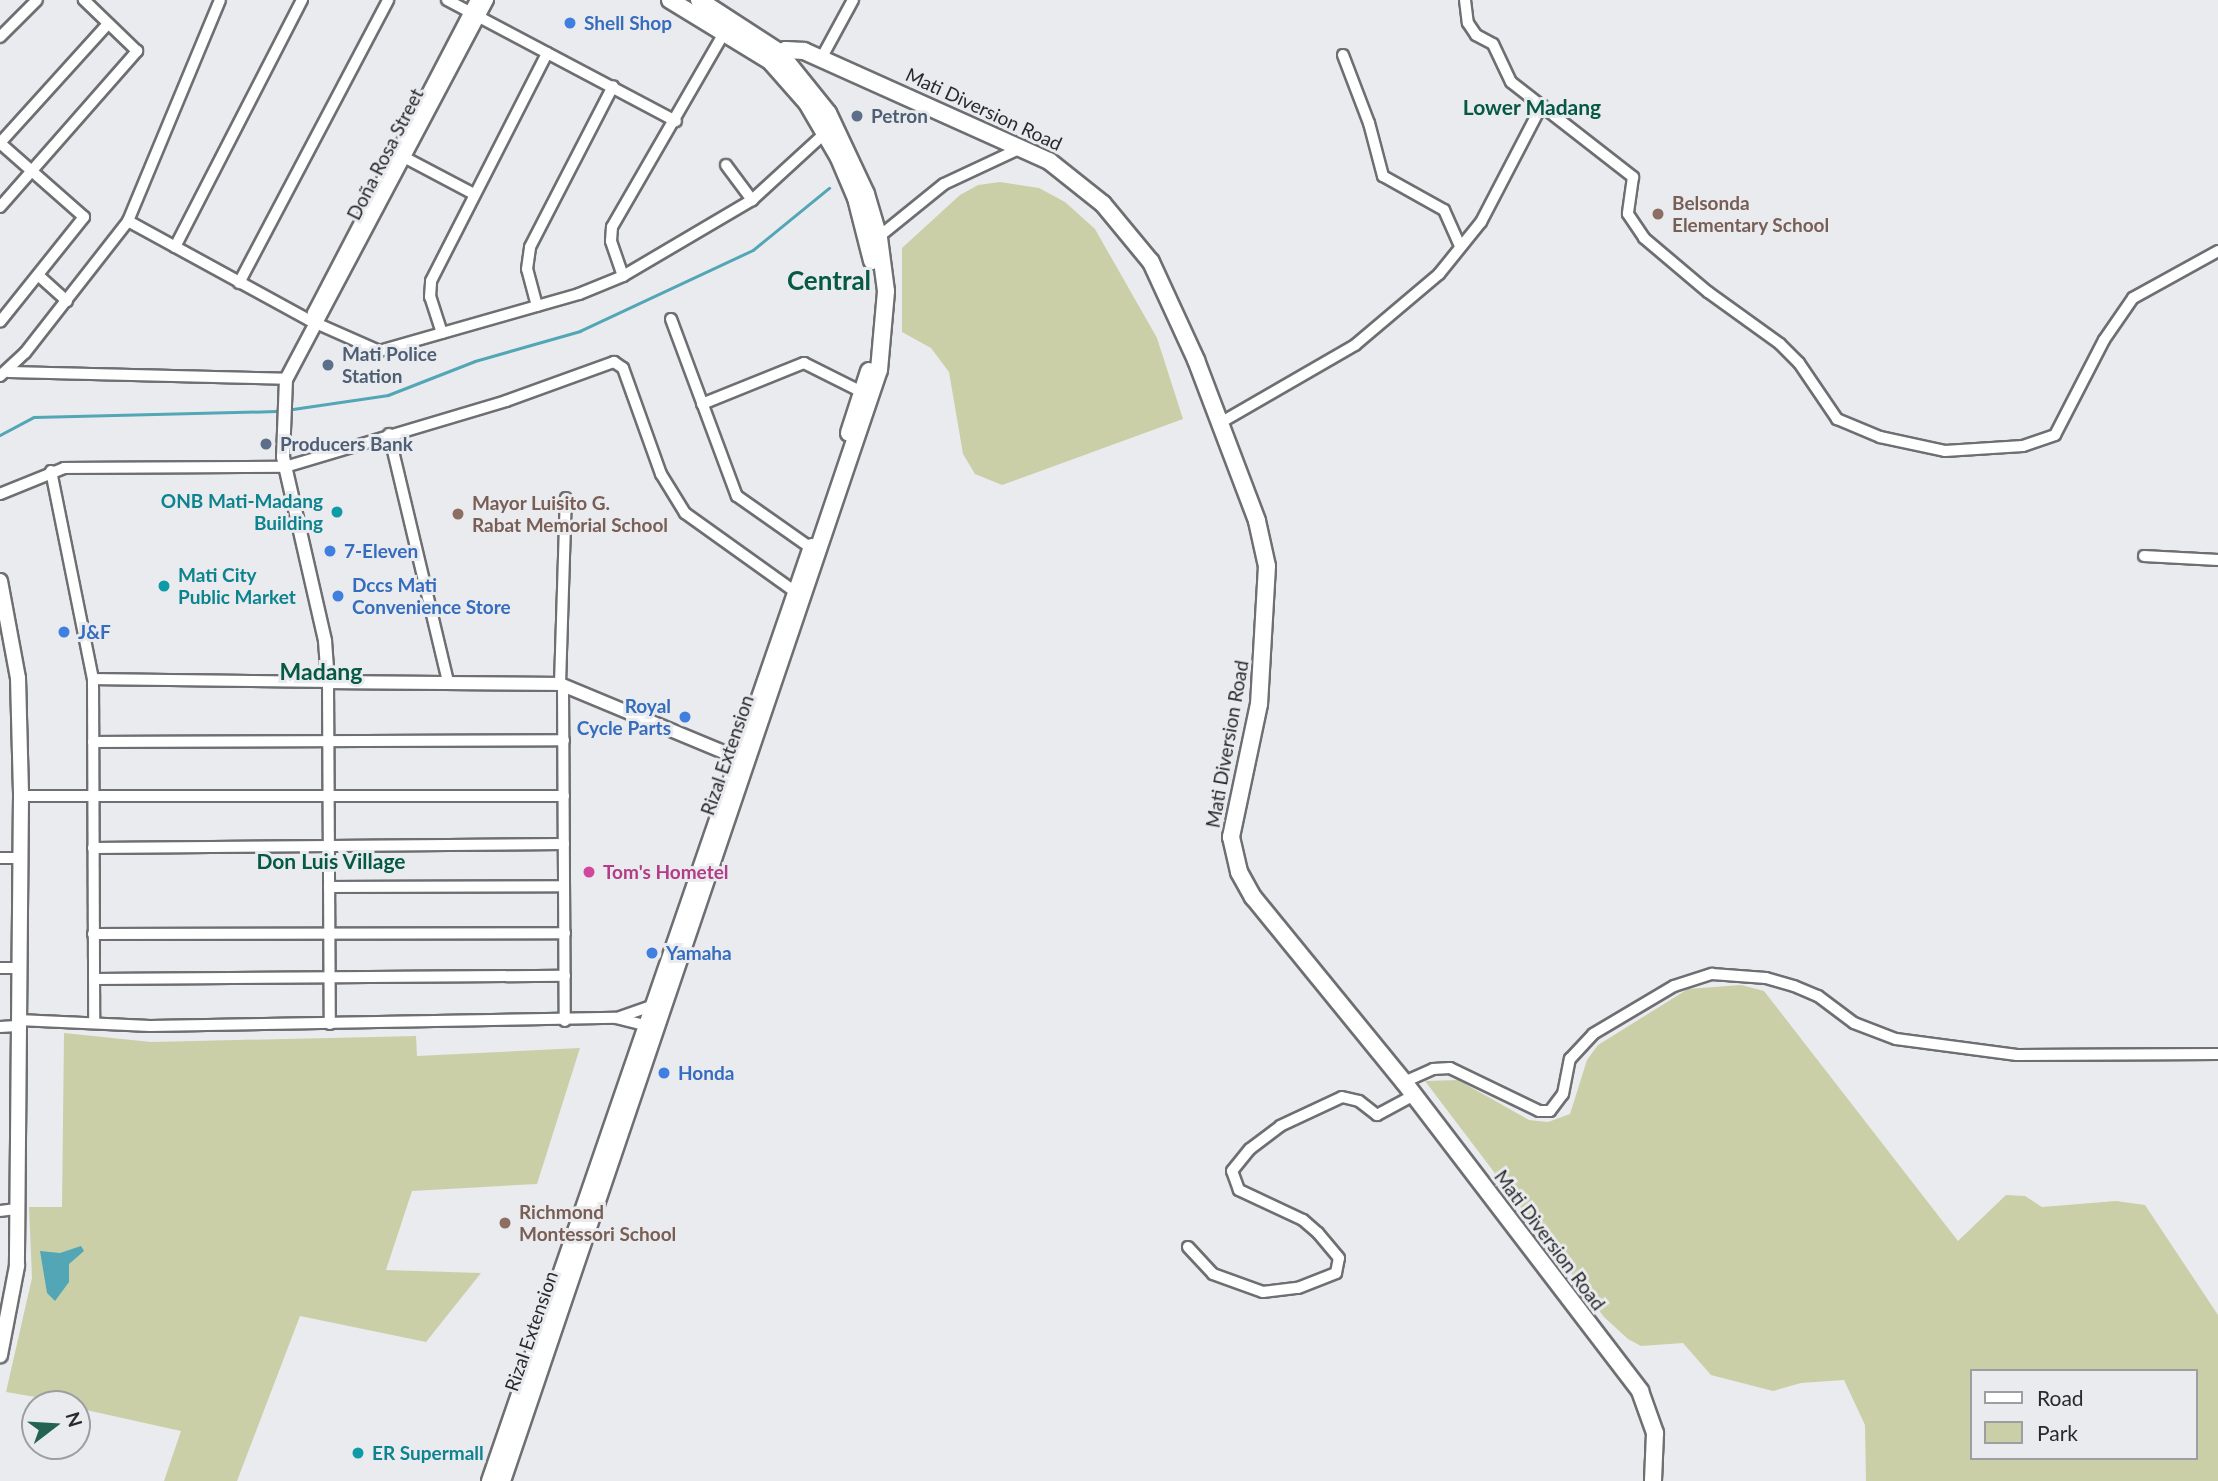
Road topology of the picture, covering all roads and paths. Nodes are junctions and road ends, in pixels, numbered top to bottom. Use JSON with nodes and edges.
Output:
{"nodes":[{"id":1,"x":37,"y":0,"type":"edge"},
{"id":2,"x":84,"y":0,"type":"edge"},
{"id":3,"x":220,"y":0,"type":"edge"},
{"id":4,"x":302,"y":0,"type":"edge"},
{"id":5,"x":388,"y":0,"type":"edge"},
{"id":6,"x":447,"y":0,"type":"edge"},
{"id":7,"x":477,"y":0,"type":"edge"},
{"id":8,"x":487,"y":0,"type":"edge"},
{"id":9,"x":670,"y":0,"type":"edge"},
{"id":10,"x":699,"y":0,"type":"edge"},
{"id":11,"x":853,"y":0,"type":"edge"},
{"id":12,"x":1465,"y":0,"type":"edge"},
{"id":13,"x":474,"y":14,"type":"junction"},
{"id":14,"x":108,"y":24,"type":"junction"},
{"id":15,"x":725,"y":30,"type":"junction"},
{"id":16,"x":0,"y":37,"type":"edge"},
{"id":17,"x":547,"y":52,"type":"junction"},
{"id":18,"x":1343,"y":55,"type":"dead end"},
{"id":19,"x":774,"y":57,"type":"junction"},
{"id":20,"x":822,"y":58,"type":"junction"},
{"id":21,"x":613,"y":86,"type":"junction"},
{"id":22,"x":1542,"y":105,"type":"junction"},
{"id":23,"x":676,"y":121,"type":"junction"},
{"id":24,"x":825,"y":133,"type":"junction"},
{"id":25,"x":0,"y":143,"type":"edge"},
{"id":26,"x":1022,"y":148,"type":"junction"},
{"id":27,"x":401,"y":156,"type":"junction"},
{"id":28,"x":726,"y":164,"type":"dead end"},
{"id":29,"x":33,"y":171,"type":"junction"},
{"id":30,"x":472,"y":193,"type":"junction"},
{"id":31,"x":752,"y":200,"type":"junction"},
{"id":32,"x":0,"y":207,"type":"edge"},
{"id":33,"x":128,"y":221,"type":"junction"},
{"id":34,"x":874,"y":239,"type":"junction"},
{"id":35,"x":1460,"y":246,"type":"junction"},
{"id":36,"x":175,"y":247,"type":"junction"},
{"id":37,"x":2218,"y":251,"type":"edge"},
{"id":38,"x":38,"y":275,"type":"junction"},
{"id":39,"x":623,"y":276,"type":"junction"},
{"id":40,"x":239,"y":283,"type":"junction"},
{"id":41,"x":67,"y":301,"type":"junction"},
{"id":42,"x":537,"y":306,"type":"junction"},
{"id":43,"x":671,"y":319,"type":"dead end"},
{"id":44,"x":0,"y":322,"type":"edge"},
{"id":45,"x":314,"y":323,"type":"junction"},
{"id":46,"x":442,"y":333,"type":"junction"},
{"id":47,"x":4,"y":374,"type":"edge"},
{"id":48,"x":286,"y":379,"type":"junction"},
{"id":49,"x":867,"y":394,"type":"junction"},
{"id":50,"x":702,"y":404,"type":"junction"},
{"id":51,"x":1220,"y":423,"type":"junction"},
{"id":52,"x":390,"y":434,"type":"junction"},
{"id":53,"x":285,"y":467,"type":"junction"},
{"id":54,"x":51,"y":471,"type":"junction"},
{"id":55,"x":0,"y":494,"type":"edge"},
{"id":56,"x":566,"y":498,"type":"dead end"},
{"id":57,"x":811,"y":548,"type":"junction"},
{"id":58,"x":2144,"y":556,"type":"dead end"},
{"id":59,"x":2218,"y":560,"type":"edge"},
{"id":60,"x":0,"y":583,"type":"edge"},
{"id":61,"x":794,"y":591,"type":"junction"},
{"id":62,"x":93,"y":679,"type":"junction"},
{"id":63,"x":448,"y":681,"type":"junction"},
{"id":64,"x":328,"y":682,"type":"junction"},
{"id":65,"x":562,"y":686,"type":"junction"},
{"id":66,"x":328,"y":740,"type":"junction"},
{"id":67,"x":564,"y":740,"type":"junction"},
{"id":68,"x":93,"y":742,"type":"junction"},
{"id":69,"x":741,"y":760,"type":"junction"},
{"id":70,"x":328,"y":795,"type":"junction"},
{"id":71,"x":21,"y":796,"type":"junction"},
{"id":72,"x":93,"y":796,"type":"junction"},
{"id":73,"x":564,"y":796,"type":"junction"},
{"id":74,"x":564,"y":844,"type":"junction"},
{"id":75,"x":329,"y":845,"type":"junction"},
{"id":76,"x":93,"y":848,"type":"junction"},
{"id":77,"x":0,"y":858,"type":"edge"},
{"id":78,"x":19,"y":858,"type":"junction"},
{"id":79,"x":564,"y":886,"type":"junction"},
{"id":80,"x":329,"y":887,"type":"junction"},
{"id":81,"x":329,"y":932,"type":"junction"},
{"id":82,"x":565,"y":933,"type":"junction"},
{"id":83,"x":93,"y":934,"type":"junction"},
{"id":84,"x":0,"y":968,"type":"edge"},
{"id":85,"x":16,"y":968,"type":"junction"},
{"id":86,"x":565,"y":976,"type":"junction"},
{"id":87,"x":330,"y":978,"type":"junction"},
{"id":88,"x":94,"y":979,"type":"junction"},
{"id":89,"x":658,"y":1004,"type":"junction"},
{"id":90,"x":616,"y":1018,"type":"junction"},
{"id":91,"x":565,"y":1021,"type":"junction"},
{"id":92,"x":18,"y":1023,"type":"junction"},
{"id":93,"x":94,"y":1023,"type":"junction"},
{"id":94,"x":330,"y":1024,"type":"junction"},
{"id":95,"x":650,"y":1026,"type":"junction"},
{"id":96,"x":0,"y":1027,"type":"edge"},
{"id":97,"x":2218,"y":1054,"type":"edge"},
{"id":98,"x":1409,"y":1089,"type":"junction"},
{"id":99,"x":18,"y":1209,"type":"junction"},
{"id":100,"x":0,"y":1211,"type":"edge"},
{"id":101,"x":1188,"y":1247,"type":"dead end"},
{"id":102,"x":0,"y":1355,"type":"edge"},
{"id":103,"x":490,"y":1481,"type":"edge"},
{"id":104,"x":502,"y":1481,"type":"edge"},
{"id":105,"x":1653,"y":1481,"type":"edge"}],
"edges":[{"from":1,"to":16,"type":"street"},
{"from":2,"to":14,"type":"street"},
{"from":3,"to":33,"type":"street"},
{"from":4,"to":36,"type":"street"},
{"from":5,"to":40,"type":"street"},
{"from":6,"to":13,"type":"street"},
{"from":7,"to":13,"type":"street","name":"Doña Rosa Street"},
{"from":8,"to":13,"type":"street","name":"Doña Rosa Street"},
{"from":9,"to":15,"type":"main road"},
{"from":10,"to":19,"type":"main road"},
{"from":11,"to":20,"type":"street"},
{"from":12,"to":22,"type":"street"},
{"from":13,"to":17,"type":"street"},
{"from":13,"to":27,"type":"street","name":"Doña Rosa Street"},
{"from":14,"to":25,"type":"street"},
{"from":14,"to":29,"type":"street"},
{"from":15,"to":19,"type":"main road"},
{"from":15,"to":23,"type":"street"},
{"from":17,"to":21,"type":"street"},
{"from":17,"to":30,"type":"street"},
{"from":18,"to":35,"type":"street"},
{"from":19,"to":20,"type":"main road","name":"Mati Diversion Road"},
{"from":19,"to":24,"type":"main road","name":"Rizal Extension"},
{"from":19,"to":34,"type":"main road","name":"Rizal Extension"},
{"from":20,"to":26,"type":"main road","name":"Mati Diversion Road"},
{"from":21,"to":23,"type":"street"},
{"from":21,"to":42,"type":"street"},
{"from":22,"to":35,"type":"street"},
{"from":22,"to":37,"type":"street"},
{"from":23,"to":39,"type":"street"},
{"from":24,"to":31,"type":"street"},
{"from":24,"to":34,"type":"main road","name":"Rizal Extension"},
{"from":25,"to":29,"type":"street"},
{"from":26,"to":34,"type":"street"},
{"from":26,"to":51,"type":"main road","name":"Mati Diversion Road"},
{"from":27,"to":30,"type":"street"},
{"from":27,"to":45,"type":"street","name":"Doña Rosa Street"},
{"from":28,"to":31,"type":"street"},
{"from":29,"to":32,"type":"street"},
{"from":29,"to":38,"type":"street"},
{"from":30,"to":46,"type":"street"},
{"from":31,"to":39,"type":"street"},
{"from":33,"to":36,"type":"street"},
{"from":33,"to":41,"type":"street"},
{"from":34,"to":49,"type":"main road","name":"Rizal Extension"},
{"from":35,"to":51,"type":"street"},
{"from":36,"to":40,"type":"street"},
{"from":38,"to":41,"type":"street"},
{"from":38,"to":44,"type":"street"},
{"from":39,"to":42,"type":"street"},
{"from":40,"to":45,"type":"street"},
{"from":41,"to":47,"type":"street"},
{"from":42,"to":46,"type":"street"},
{"from":43,"to":50,"type":"street"},
{"from":45,"to":46,"type":"street"},
{"from":45,"to":48,"type":"street","name":"Doña Rosa Street"},
{"from":47,"to":48,"type":"street"},
{"from":48,"to":53,"type":"street","name":"Doña Rosa Street"},
{"from":49,"to":50,"type":"street"},
{"from":49,"to":57,"type":"main road","name":"Rizal Extension"},
{"from":49,"to":69,"type":"main road","name":"Rizal Extension"},
{"from":50,"to":57,"type":"street"},
{"from":51,"to":98,"type":"main road","name":"Mati Diversion Road"},
{"from":52,"to":53,"type":"street"},
{"from":52,"to":61,"type":"street"},
{"from":52,"to":63,"type":"street"},
{"from":53,"to":54,"type":"street"},
{"from":53,"to":64,"type":"street","name":"Doña Rosa Street"},
{"from":54,"to":55,"type":"street"},
{"from":54,"to":62,"type":"street"},
{"from":56,"to":65,"type":"street"},
{"from":57,"to":61,"type":"main road","name":"Rizal Extension"},
{"from":58,"to":59,"type":"street"},
{"from":60,"to":71,"type":"main road"},
{"from":61,"to":69,"type":"main road","name":"Rizal Extension"},
{"from":62,"to":64,"type":"street"},
{"from":62,"to":68,"type":"street"},
{"from":63,"to":64,"type":"street"},
{"from":63,"to":65,"type":"street"},
{"from":64,"to":66,"type":"street","name":"Doña Rosa Street"},
{"from":65,"to":67,"type":"street"},
{"from":65,"to":69,"type":"street"},
{"from":66,"to":67,"type":"street"},
{"from":66,"to":68,"type":"street"},
{"from":66,"to":70,"type":"street","name":"Doña Rosa Street"},
{"from":67,"to":73,"type":"street"},
{"from":68,"to":72,"type":"street"},
{"from":69,"to":89,"type":"main road","name":"Rizal Extension"},
{"from":70,"to":72,"type":"street"},
{"from":70,"to":73,"type":"street"},
{"from":70,"to":75,"type":"street","name":"Doña Rosa Street"},
{"from":71,"to":72,"type":"street"},
{"from":71,"to":78,"type":"main road"},
{"from":72,"to":76,"type":"street"},
{"from":73,"to":74,"type":"street"},
{"from":74,"to":75,"type":"street"},
{"from":74,"to":79,"type":"street"},
{"from":75,"to":76,"type":"street"},
{"from":75,"to":80,"type":"street","name":"Doña Rosa Street"},
{"from":76,"to":83,"type":"street"},
{"from":77,"to":78,"type":"street"},
{"from":78,"to":85,"type":"main road"},
{"from":79,"to":80,"type":"street"},
{"from":79,"to":82,"type":"street"},
{"from":80,"to":81,"type":"street","name":"Doña Rosa Street"},
{"from":81,"to":82,"type":"street"},
{"from":81,"to":83,"type":"street"},
{"from":81,"to":87,"type":"street","name":"Doña Rosa Street"},
{"from":82,"to":86,"type":"street"},
{"from":83,"to":88,"type":"street"},
{"from":84,"to":85,"type":"street"},
{"from":85,"to":92,"type":"main road"},
{"from":86,"to":87,"type":"street"},
{"from":86,"to":91,"type":"street"},
{"from":87,"to":88,"type":"street"},
{"from":87,"to":94,"type":"street","name":"Doña Rosa Street"},
{"from":88,"to":93,"type":"street"},
{"from":89,"to":90,"type":"street"},
{"from":89,"to":95,"type":"main road","name":"Rizal Extension"},
{"from":90,"to":91,"type":"street"},
{"from":90,"to":95,"type":"street"},
{"from":91,"to":94,"type":"street"},
{"from":92,"to":93,"type":"street"},
{"from":92,"to":96,"type":"street"},
{"from":92,"to":99,"type":"main road"},
{"from":93,"to":94,"type":"street"},
{"from":95,"to":103,"type":"main road","name":"Rizal Extension"},
{"from":95,"to":104,"type":"main road","name":"Rizal Extension"},
{"from":97,"to":98,"type":"street"},
{"from":98,"to":101,"type":"street"},
{"from":98,"to":105,"type":"main road","name":"Mati Diversion Road"},
{"from":99,"to":100,"type":"street"},
{"from":99,"to":102,"type":"main road"}]}
